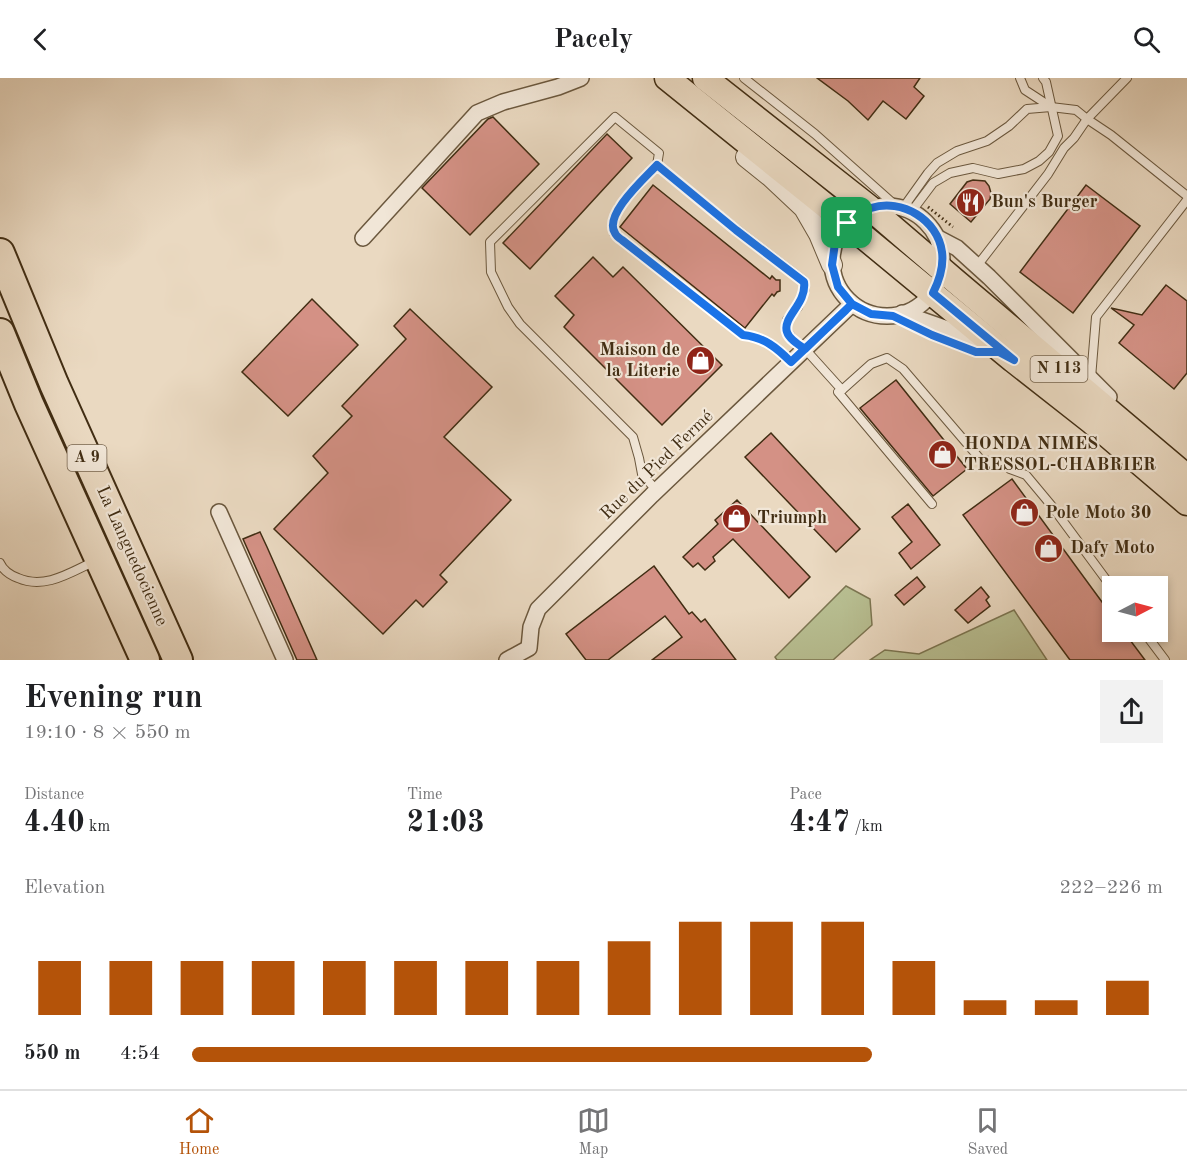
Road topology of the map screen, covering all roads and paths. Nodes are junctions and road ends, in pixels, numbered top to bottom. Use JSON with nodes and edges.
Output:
{"nodes":[{"id":1,"x":581,"y":78,"type":"edge"},
{"id":2,"x":705,"y":78,"type":"edge"},
{"id":3,"x":744,"y":78,"type":"edge"},
{"id":4,"x":1020,"y":78,"type":"edge"},
{"id":5,"x":1042,"y":78,"type":"edge"},
{"id":6,"x":1126,"y":78,"type":"edge"},
{"id":7,"x":669,"y":80,"type":"edge"},
{"id":8,"x":1051,"y":107,"type":"junction"},
{"id":9,"x":1087,"y":118,"type":"junction"},
{"id":10,"x":657,"y":165,"type":"junction"},
{"id":11,"x":1187,"y":198,"type":"edge"},
{"id":12,"x":909,"y":207,"type":"junction"},
{"id":13,"x":870,"y":208,"type":"junction"},
{"id":14,"x":847,"y":223,"type":"junction"},
{"id":15,"x":955,"y":229,"type":"dead end"},
{"id":16,"x":363,"y":238,"type":"dead end"},
{"id":17,"x":938,"y":238,"type":"junction"},
{"id":18,"x":0,"y":254,"type":"edge"},
{"id":19,"x":832,"y":265,"type":"junction"},
{"id":20,"x":977,"y":266,"type":"junction"},
{"id":21,"x":941,"y":268,"type":"junction"},
{"id":22,"x":933,"y":293,"type":"junction"},
{"id":23,"x":852,"y":304,"type":"junction"},
{"id":24,"x":898,"y":315,"type":"junction"},
{"id":25,"x":0,"y":333,"type":"edge"},
{"id":26,"x":805,"y":349,"type":"junction"},
{"id":27,"x":1006,"y":356,"type":"junction"},
{"id":28,"x":791,"y":362,"type":"junction"},
{"id":29,"x":1091,"y":380,"type":"junction"},
{"id":30,"x":842,"y":390,"type":"junction"},
{"id":31,"x":1182,"y":473,"type":"edge"},
{"id":32,"x":657,"y":490,"type":"junction"},
{"id":33,"x":1187,"y":503,"type":"edge"},
{"id":34,"x":932,"y":504,"type":"dead end"},
{"id":35,"x":219,"y":512,"type":"dead end"},
{"id":36,"x":100,"y":559,"type":"junction"},
{"id":37,"x":0,"y":563,"type":"edge"},
{"id":38,"x":1103,"y":576,"type":"edge"},
{"id":39,"x":1152,"y":642,"type":"edge"},
{"id":40,"x":531,"y":654,"type":"edge"},
{"id":41,"x":146,"y":660,"type":"edge"},
{"id":42,"x":178,"y":660,"type":"edge"},
{"id":43,"x":285,"y":660,"type":"edge"},
{"id":44,"x":507,"y":660,"type":"edge"},
{"id":45,"x":1165,"y":660,"type":"edge"}],
"edges":[{"from":1,"to":16,"type":"street"},
{"from":2,"to":13,"type":"main road","number":"N 113"},
{"from":3,"to":12,"type":"lane"},
{"from":4,"to":8,"type":"lane"},
{"from":5,"to":8,"type":"lane"},
{"from":6,"to":9,"type":"lane"},
{"from":7,"to":14,"type":"main road","number":"N 113"},
{"from":7,"to":19,"type":"street"},
{"from":8,"to":9,"type":"lane"},
{"from":8,"to":12,"type":"lane"},
{"from":8,"to":12,"type":"lane"},
{"from":9,"to":11,"type":"lane"},
{"from":9,"to":20,"type":"lane"},
{"from":10,"to":26,"type":"lane"},
{"from":10,"to":28,"type":"lane"},
{"from":10,"to":32,"type":"lane"},
{"from":11,"to":29,"type":"lane"},
{"from":12,"to":13,"type":"street"},
{"from":12,"to":15,"type":"path"},
{"from":12,"to":17,"type":"street"},
{"from":13,"to":14,"type":"street"},
{"from":13,"to":21,"type":"main road","number":"N 113"},
{"from":14,"to":19,"type":"street"},
{"from":14,"to":22,"type":"main road","number":"N 113"},
{"from":17,"to":20,"type":"street"},
{"from":17,"to":21,"type":"street"},
{"from":18,"to":42,"type":"highway","name":"La Languedocienne","number":"A 9"},
{"from":19,"to":23,"type":"street"},
{"from":20,"to":29,"type":"street"},
{"from":21,"to":22,"type":"street"},
{"from":21,"to":31,"type":"main road","number":"N 113"},
{"from":22,"to":24,"type":"street"},
{"from":22,"to":27,"type":"main road","number":"N 113"},
{"from":23,"to":24,"type":"street"},
{"from":23,"to":26,"type":"street","name":"Rue du Pied Fermé"},
{"from":24,"to":27,"type":"street"},
{"from":25,"to":36,"type":"highway","name":"La Languedocienne","number":"A 9"},
{"from":26,"to":28,"type":"street","name":"Rue du Pied Fermé"},
{"from":26,"to":30,"type":"lane"},
{"from":27,"to":33,"type":"main road","number":"N 113"},
{"from":28,"to":32,"type":"street","name":"Rue du Pied Fermé"},
{"from":29,"to":31,"type":"street"},
{"from":30,"to":34,"type":"lane"},
{"from":30,"to":38,"type":"lane"},
{"from":32,"to":40,"type":"street","name":"Rue du Pied Fermé"},
{"from":35,"to":43,"type":"street"},
{"from":36,"to":37,"type":"lane"},
{"from":36,"to":41,"type":"highway","name":"La Languedocienne","number":"A 9"},
{"from":39,"to":45,"type":"lane"},
{"from":40,"to":44,"type":"street","name":"Rue du Pied Fermé"}]}
